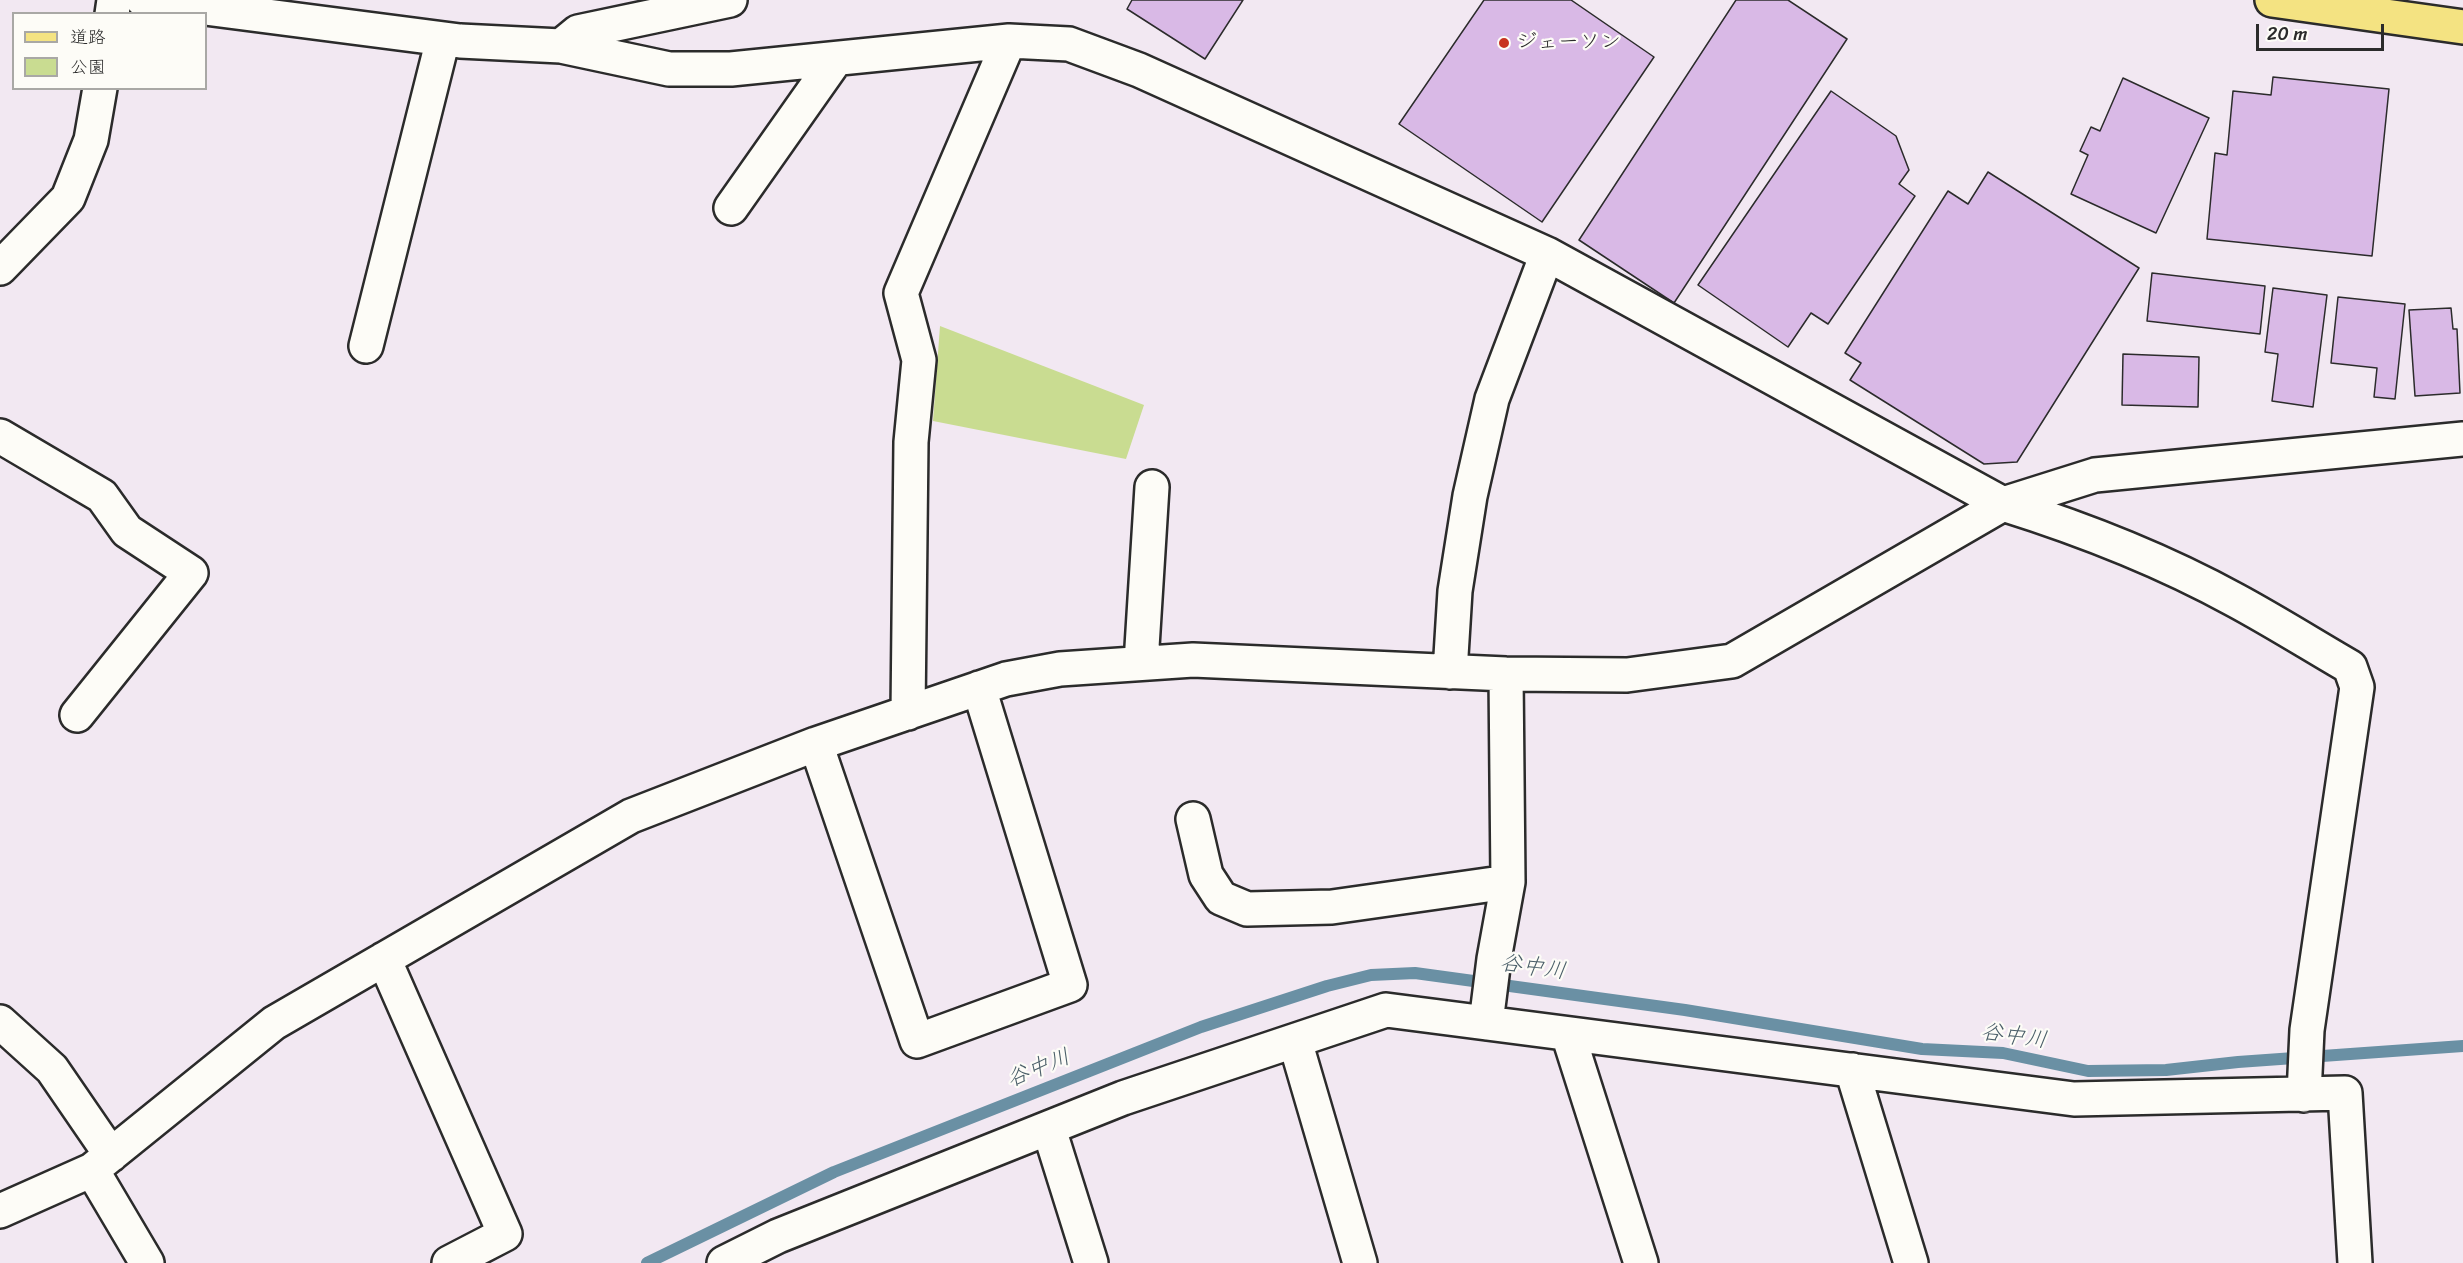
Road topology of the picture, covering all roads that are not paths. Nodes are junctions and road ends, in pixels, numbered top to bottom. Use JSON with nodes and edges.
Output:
{"nodes":[{"id":1,"x":142,"y":0,"type":"edge"},
{"id":2,"x":730,"y":0,"type":"edge"},
{"id":3,"x":2272,"y":0,"type":"edge"},
{"id":4,"x":2452,"y":26,"type":"edge"},
{"id":5,"x":443,"y":39,"type":"junction"},
{"id":6,"x":1009,"y":41,"type":"junction"},
{"id":7,"x":561,"y":46,"type":"junction"},
{"id":8,"x":836,"y":59,"type":"junction"},
{"id":9,"x":100,"y":90,"type":"edge"},
{"id":10,"x":731,"y":207,"type":"dead end"},
{"id":11,"x":1547,"y":254,"type":"junction"},
{"id":12,"x":0,"y":268,"type":"edge"},
{"id":13,"x":366,"y":346,"type":"dead end"},
{"id":14,"x":0,"y":436,"type":"edge"},
{"id":15,"x":2463,"y":439,"type":"edge"},
{"id":16,"x":1152,"y":487,"type":"dead end"},
{"id":17,"x":2003,"y":504,"type":"junction"},
{"id":18,"x":1141,"y":663,"type":"junction"},
{"id":19,"x":1450,"y":672,"type":"junction"},
{"id":20,"x":1506,"y":675,"type":"junction"},
{"id":21,"x":979,"y":688,"type":"junction"},
{"id":22,"x":908,"y":713,"type":"junction"},
{"id":23,"x":77,"y":715,"type":"dead end"},
{"id":24,"x":816,"y":744,"type":"junction"},
{"id":25,"x":1193,"y":819,"type":"dead end"},
{"id":26,"x":1508,"y":882,"type":"junction"},
{"id":27,"x":384,"y":960,"type":"junction"},
{"id":28,"x":1487,"y":1013,"type":"junction"},
{"id":29,"x":0,"y":1022,"type":"edge"},
{"id":30,"x":1568,"y":1034,"type":"junction"},
{"id":31,"x":1295,"y":1041,"type":"junction"},
{"id":32,"x":1852,"y":1070,"type":"junction"},
{"id":33,"x":2304,"y":1095,"type":"junction"},
{"id":34,"x":1049,"y":1129,"type":"junction"},
{"id":35,"x":102,"y":1162,"type":"junction"},
{"id":36,"x":0,"y":1210,"type":"edge"},
{"id":37,"x":147,"y":1263,"type":"edge"},
{"id":38,"x":449,"y":1263,"type":"edge"},
{"id":39,"x":724,"y":1263,"type":"edge"},
{"id":40,"x":1091,"y":1263,"type":"edge"},
{"id":41,"x":1360,"y":1263,"type":"edge"},
{"id":42,"x":1641,"y":1263,"type":"edge"},
{"id":43,"x":1911,"y":1263,"type":"edge"},
{"id":44,"x":2355,"y":1263,"type":"edge"}],
"edges":[{"from":1,"to":5,"type":"street"},
{"from":2,"to":7,"type":"street"},
{"from":3,"to":4,"type":"main road"},
{"from":5,"to":7,"type":"street"},
{"from":5,"to":13,"type":"street"},
{"from":6,"to":8,"type":"street"},
{"from":6,"to":11,"type":"street"},
{"from":6,"to":22,"type":"street"},
{"from":7,"to":8,"type":"street"},
{"from":8,"to":10,"type":"street"},
{"from":9,"to":12,"type":"street"},
{"from":11,"to":17,"type":"street"},
{"from":11,"to":19,"type":"street"},
{"from":14,"to":23,"type":"street"},
{"from":15,"to":17,"type":"street"},
{"from":16,"to":18,"type":"street"},
{"from":17,"to":20,"type":"street"},
{"from":17,"to":33,"type":"street"},
{"from":18,"to":19,"type":"street"},
{"from":18,"to":21,"type":"street"},
{"from":19,"to":20,"type":"street"},
{"from":20,"to":26,"type":"street"},
{"from":21,"to":22,"type":"street"},
{"from":21,"to":24,"type":"street"},
{"from":22,"to":24,"type":"street"},
{"from":24,"to":27,"type":"street"},
{"from":25,"to":26,"type":"street"},
{"from":26,"to":28,"type":"street"},
{"from":27,"to":35,"type":"street"},
{"from":27,"to":38,"type":"street"},
{"from":28,"to":30,"type":"street"},
{"from":28,"to":31,"type":"street"},
{"from":29,"to":35,"type":"street"},
{"from":30,"to":32,"type":"street"},
{"from":30,"to":42,"type":"street"},
{"from":31,"to":34,"type":"street"},
{"from":31,"to":41,"type":"street"},
{"from":32,"to":33,"type":"street"},
{"from":32,"to":43,"type":"street"},
{"from":33,"to":44,"type":"street"},
{"from":34,"to":39,"type":"street"},
{"from":34,"to":40,"type":"street"},
{"from":35,"to":36,"type":"street"},
{"from":35,"to":37,"type":"street"}]}
